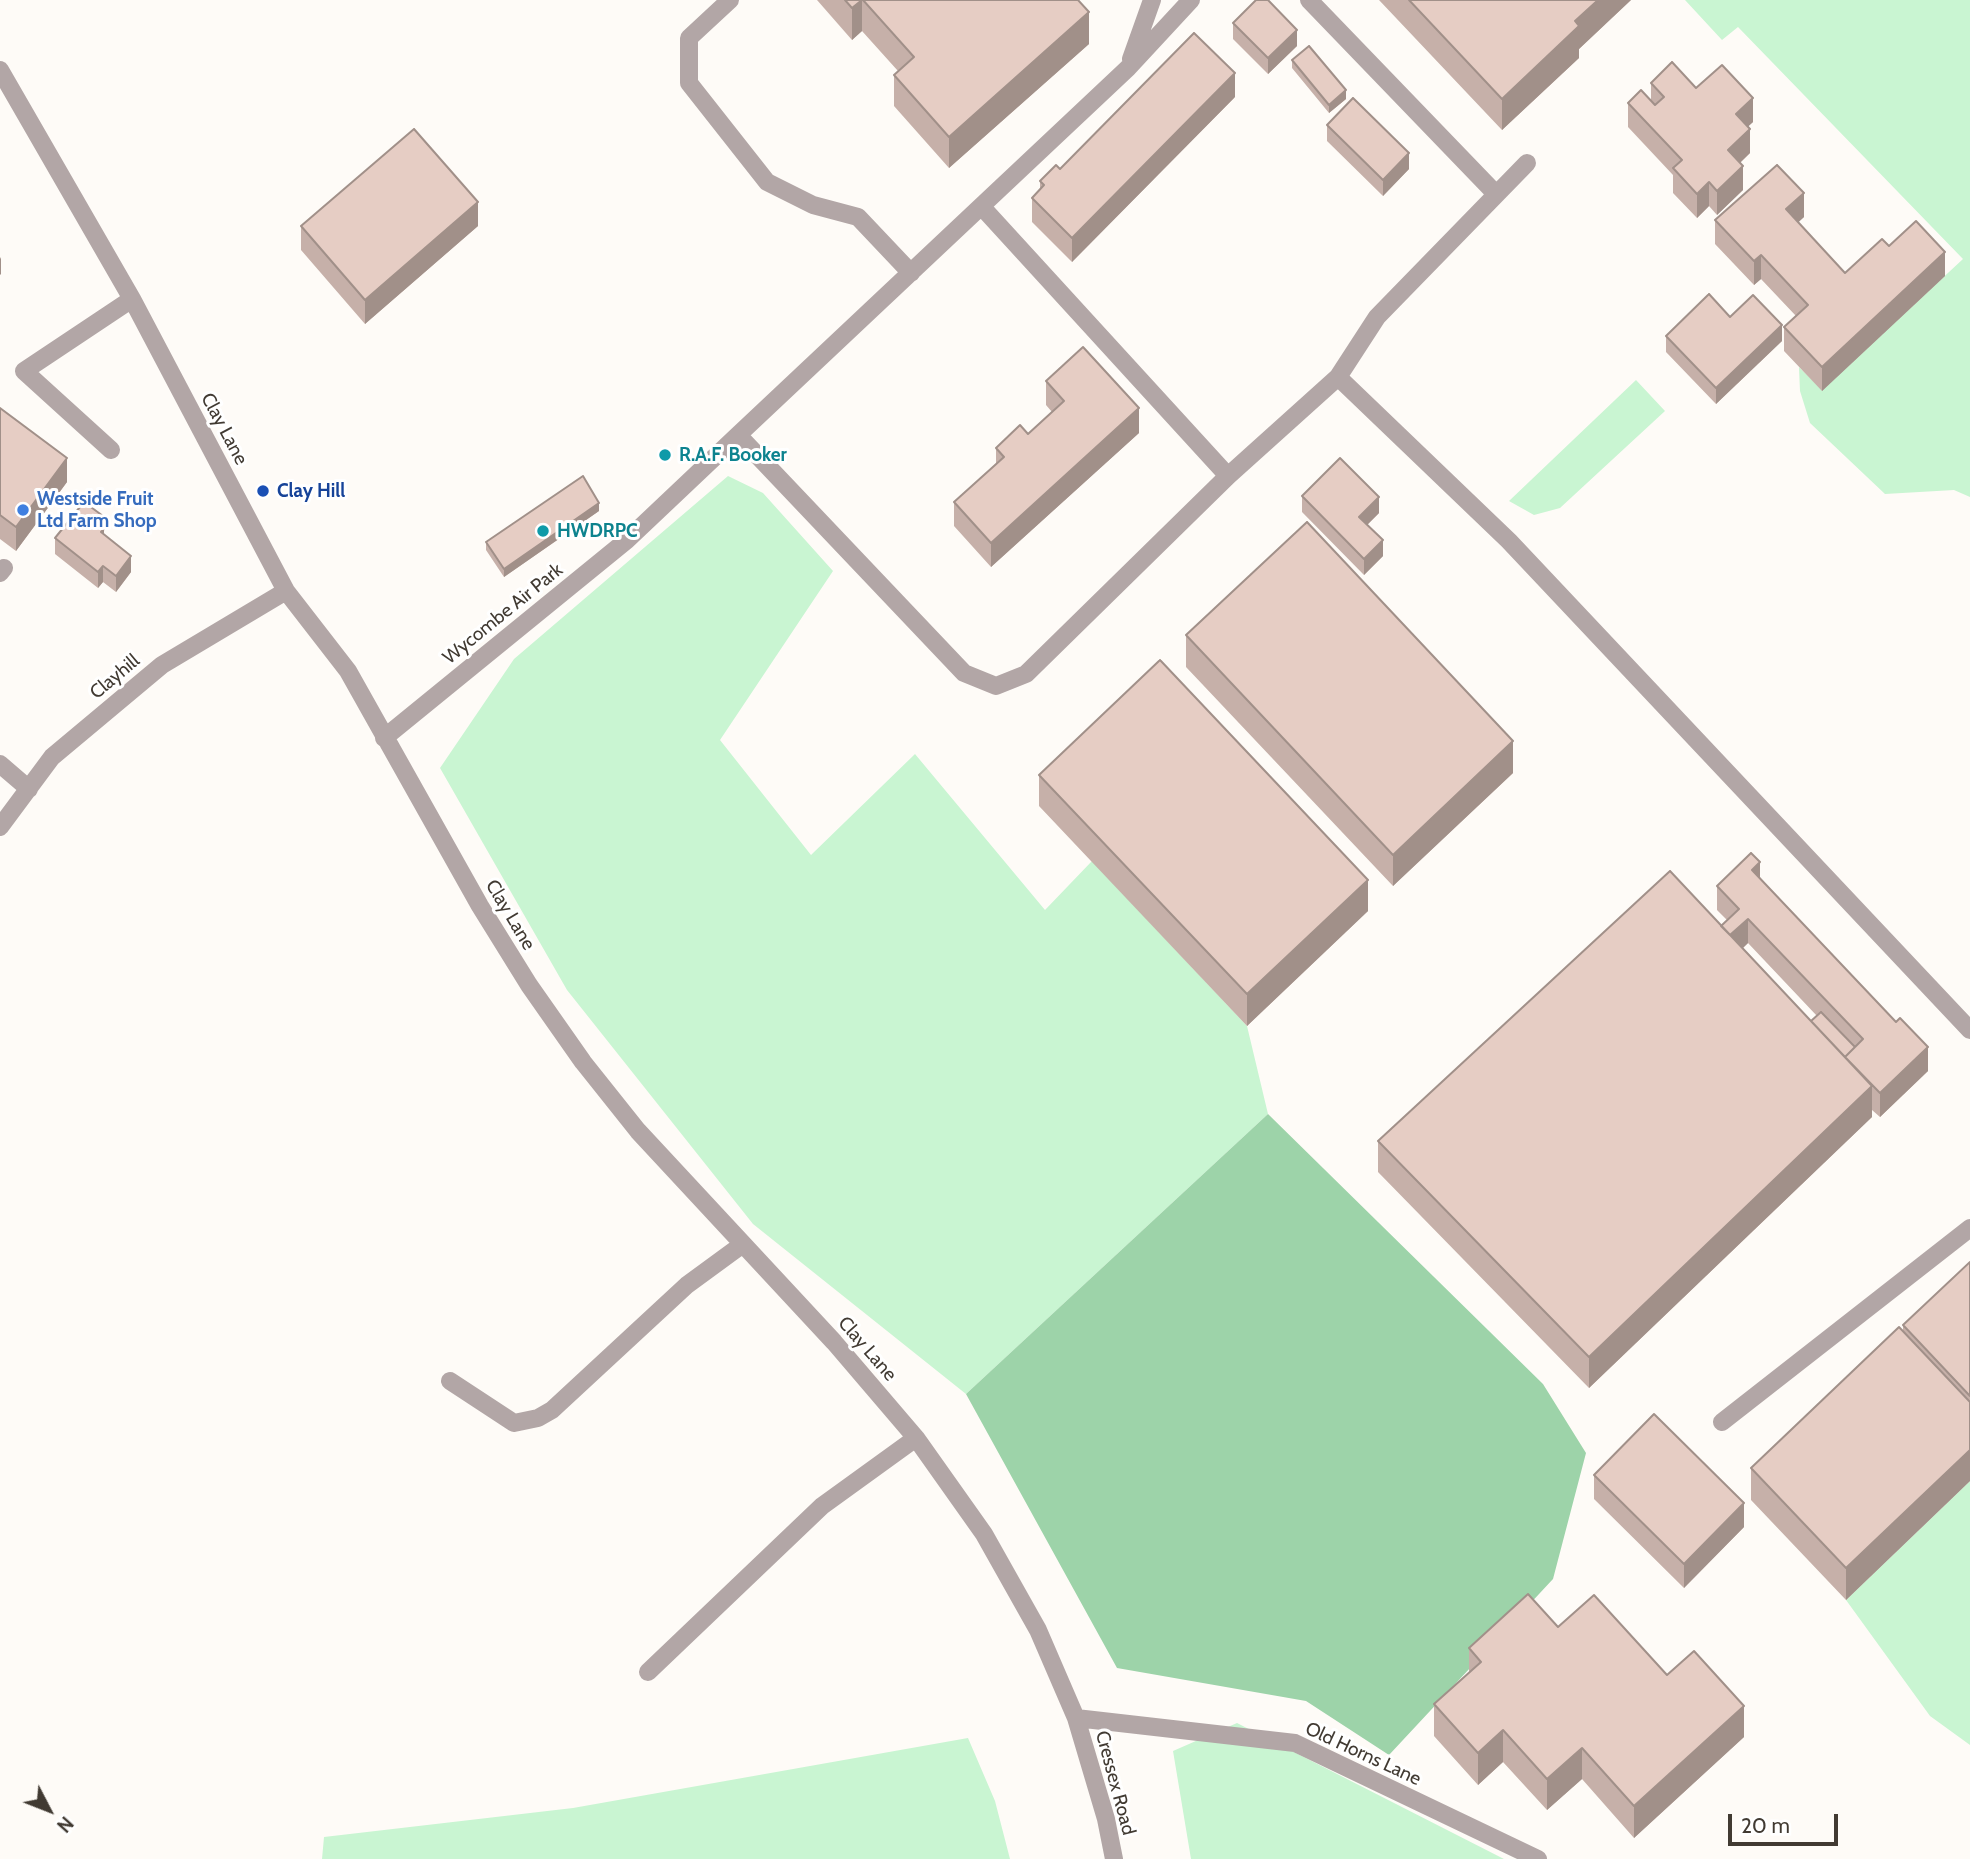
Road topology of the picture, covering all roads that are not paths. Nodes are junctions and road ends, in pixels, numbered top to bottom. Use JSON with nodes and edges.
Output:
{"nodes":[{"id":1,"x":730,"y":0,"type":"edge"},
{"id":2,"x":1152,"y":0,"type":"edge"},
{"id":3,"x":1191,"y":0,"type":"edge"},
{"id":4,"x":1309,"y":0,"type":"edge"},
{"id":5,"x":1128,"y":68,"type":"junction"},
{"id":6,"x":0,"y":70,"type":"edge"},
{"id":7,"x":1527,"y":163,"type":"dead end"},
{"id":8,"x":1496,"y":194,"type":"junction"},
{"id":9,"x":982,"y":207,"type":"junction"},
{"id":10,"x":911,"y":273,"type":"junction"},
{"id":11,"x":132,"y":299,"type":"junction"},
{"id":12,"x":1338,"y":377,"type":"junction"},
{"id":13,"x":738,"y":435,"type":"junction"},
{"id":14,"x":111,"y":450,"type":"dead end"},
{"id":15,"x":1228,"y":476,"type":"junction"},
{"id":16,"x":286,"y":591,"type":"junction"},
{"id":17,"x":384,"y":738,"type":"junction"},
{"id":18,"x":0,"y":764,"type":"edge"},
{"id":19,"x":29,"y":789,"type":"junction"},
{"id":20,"x":0,"y":827,"type":"edge"},
{"id":21,"x":1970,"y":1030,"type":"edge"},
{"id":22,"x":1970,"y":1228,"type":"edge"},
{"id":23,"x":743,"y":1244,"type":"junction"},
{"id":24,"x":450,"y":1381,"type":"dead end"},
{"id":25,"x":1722,"y":1422,"type":"dead end"},
{"id":26,"x":916,"y":1438,"type":"junction"},
{"id":27,"x":648,"y":1672,"type":"dead end"},
{"id":28,"x":1076,"y":1718,"type":"junction"},
{"id":29,"x":1114,"y":1859,"type":"edge"},
{"id":30,"x":1538,"y":1859,"type":"edge"}],
"edges":[{"from":1,"to":10,"type":"street"},
{"from":2,"to":5,"type":"street"},
{"from":3,"to":5,"type":"street","name":"Wycombe Air Park"},
{"from":4,"to":8,"type":"street"},
{"from":5,"to":9,"type":"street","name":"Wycombe Air Park"},
{"from":6,"to":11,"type":"street","name":"Clay Lane"},
{"from":7,"to":8,"type":"street"},
{"from":8,"to":12,"type":"street"},
{"from":9,"to":10,"type":"street","name":"Wycombe Air Park"},
{"from":9,"to":15,"type":"street"},
{"from":10,"to":13,"type":"street","name":"Wycombe Air Park"},
{"from":11,"to":14,"type":"street"},
{"from":11,"to":16,"type":"street","name":"Clay Lane"},
{"from":12,"to":15,"type":"street"},
{"from":12,"to":21,"type":"street"},
{"from":13,"to":15,"type":"street"},
{"from":13,"to":17,"type":"street","name":"Wycombe Air Park"},
{"from":16,"to":17,"type":"street","name":"Clay Lane"},
{"from":16,"to":19,"type":"street","name":"Clayhill"},
{"from":17,"to":23,"type":"street","name":"Clay Lane"},
{"from":18,"to":19,"type":"street"},
{"from":19,"to":20,"type":"street","name":"Clayhill"},
{"from":22,"to":25,"type":"street"},
{"from":23,"to":24,"type":"street"},
{"from":23,"to":26,"type":"street","name":"Clay Lane"},
{"from":26,"to":27,"type":"street"},
{"from":26,"to":28,"type":"street","name":"Clay Lane"},
{"from":28,"to":29,"type":"street","name":"Cressex Road"},
{"from":28,"to":30,"type":"street","name":"Old Horns Lane"}]}
